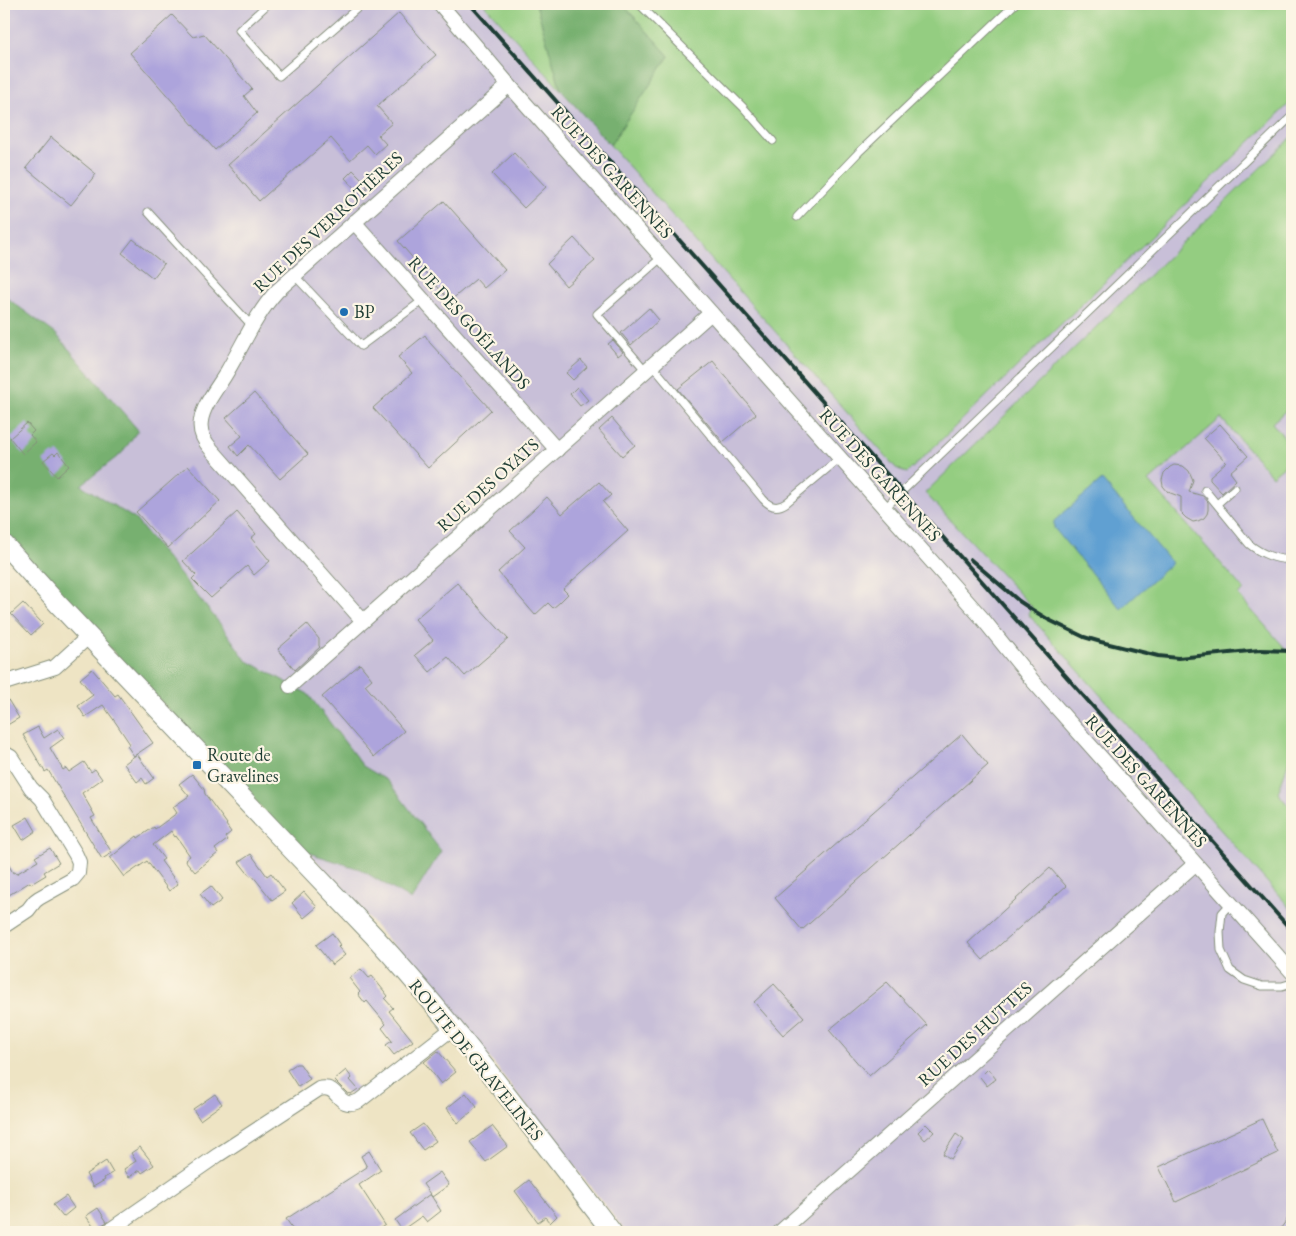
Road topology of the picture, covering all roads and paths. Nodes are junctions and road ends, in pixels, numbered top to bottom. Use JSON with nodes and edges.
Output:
{"nodes":[{"id":1,"x":268,"y":4,"type":"edge"},
{"id":2,"x":362,"y":4,"type":"edge"},
{"id":3,"x":440,"y":4,"type":"edge"},
{"id":4,"x":639,"y":4,"type":"edge"},
{"id":5,"x":1015,"y":4,"type":"edge"},
{"id":6,"x":509,"y":85,"type":"junction"},
{"id":7,"x":1292,"y":116,"type":"edge"},
{"id":8,"x":773,"y":142,"type":"dead end"},
{"id":9,"x":148,"y":212,"type":"dead end"},
{"id":10,"x":797,"y":216,"type":"dead end"},
{"id":11,"x":354,"y":222,"type":"junction"},
{"id":12,"x":662,"y":257,"type":"junction"},
{"id":13,"x":293,"y":275,"type":"junction"},
{"id":14,"x":424,"y":300,"type":"junction"},
{"id":15,"x":711,"y":312,"type":"junction"},
{"id":16,"x":252,"y":326,"type":"junction"},
{"id":17,"x":649,"y":368,"type":"junction"},
{"id":18,"x":557,"y":450,"type":"junction"},
{"id":19,"x":840,"y":458,"type":"junction"},
{"id":20,"x":1235,"y":488,"type":"dead end"},
{"id":21,"x":1204,"y":490,"type":"dead end"},
{"id":22,"x":1217,"y":504,"type":"junction"},
{"id":23,"x":884,"y":508,"type":"junction"},
{"id":24,"x":4,"y":544,"type":"edge"},
{"id":25,"x":1292,"y":559,"type":"edge"},
{"id":26,"x":363,"y":621,"type":"junction"},
{"id":27,"x":89,"y":636,"type":"junction"},
{"id":28,"x":4,"y":683,"type":"edge"},
{"id":29,"x":290,"y":686,"type":"dead end"},
{"id":30,"x":4,"y":753,"type":"edge"},
{"id":31,"x":1195,"y":864,"type":"junction"},
{"id":32,"x":1231,"y":904,"type":"junction"},
{"id":33,"x":4,"y":926,"type":"edge"},
{"id":34,"x":1292,"y":972,"type":"edge"},
{"id":35,"x":1292,"y":983,"type":"edge"},
{"id":36,"x":453,"y":1028,"type":"junction"},
{"id":37,"x":107,"y":1232,"type":"edge"},
{"id":38,"x":612,"y":1232,"type":"edge"},
{"id":39,"x":780,"y":1232,"type":"edge"}],
"edges":[{"from":1,"to":2,"type":"lane"},
{"from":3,"to":6,"type":"street","name":"RUE DES GARENNES"},
{"from":4,"to":8,"type":"lane"},
{"from":5,"to":10,"type":"lane"},
{"from":6,"to":11,"type":"street","name":"RUE DES VERROTIÈRES"},
{"from":6,"to":12,"type":"street","name":"RUE DES GARENNES"},
{"from":7,"to":23,"type":"lane"},
{"from":9,"to":16,"type":"lane"},
{"from":11,"to":13,"type":"street","name":"RUE DES VERROTIÈRES"},
{"from":11,"to":14,"type":"street","name":"RUE DES GOÉLANDS"},
{"from":12,"to":15,"type":"street","name":"RUE DES GARENNES"},
{"from":12,"to":17,"type":"lane"},
{"from":13,"to":14,"type":"lane"},
{"from":13,"to":16,"type":"street","name":"RUE DES VERROTIÈRES"},
{"from":14,"to":18,"type":"street","name":"RUE DES GOÉLANDS"},
{"from":15,"to":17,"type":"street","name":"RUE DES OYATS"},
{"from":15,"to":19,"type":"street","name":"RUE DES GARENNES"},
{"from":16,"to":26,"type":"street","name":"RUE DES VERROTIÈRES"},
{"from":17,"to":18,"type":"street","name":"RUE DES OYATS"},
{"from":17,"to":19,"type":"lane"},
{"from":18,"to":26,"type":"street","name":"RUE DES OYATS"},
{"from":19,"to":23,"type":"street","name":"RUE DES GARENNES"},
{"from":20,"to":22,"type":"lane"},
{"from":21,"to":22,"type":"lane"},
{"from":22,"to":25,"type":"lane"},
{"from":23,"to":31,"type":"street","name":"RUE DES GARENNES"},
{"from":24,"to":27,"type":"main road","name":"ROUTE DE GRAVELINES"},
{"from":26,"to":29,"type":"street","name":"RUE DES OYATS"},
{"from":27,"to":28,"type":"street"},
{"from":27,"to":36,"type":"main road","name":"ROUTE DE GRAVELINES"},
{"from":30,"to":33,"type":"street"},
{"from":31,"to":32,"type":"street","name":"RUE DES GARENNES"},
{"from":31,"to":39,"type":"street","name":"RUE DES HUTTES"},
{"from":32,"to":34,"type":"street","name":"RUE DES GARENNES"},
{"from":32,"to":35,"type":"lane"},
{"from":36,"to":37,"type":"street"},
{"from":36,"to":38,"type":"main road","name":"ROUTE DE GRAVELINES"}]}
